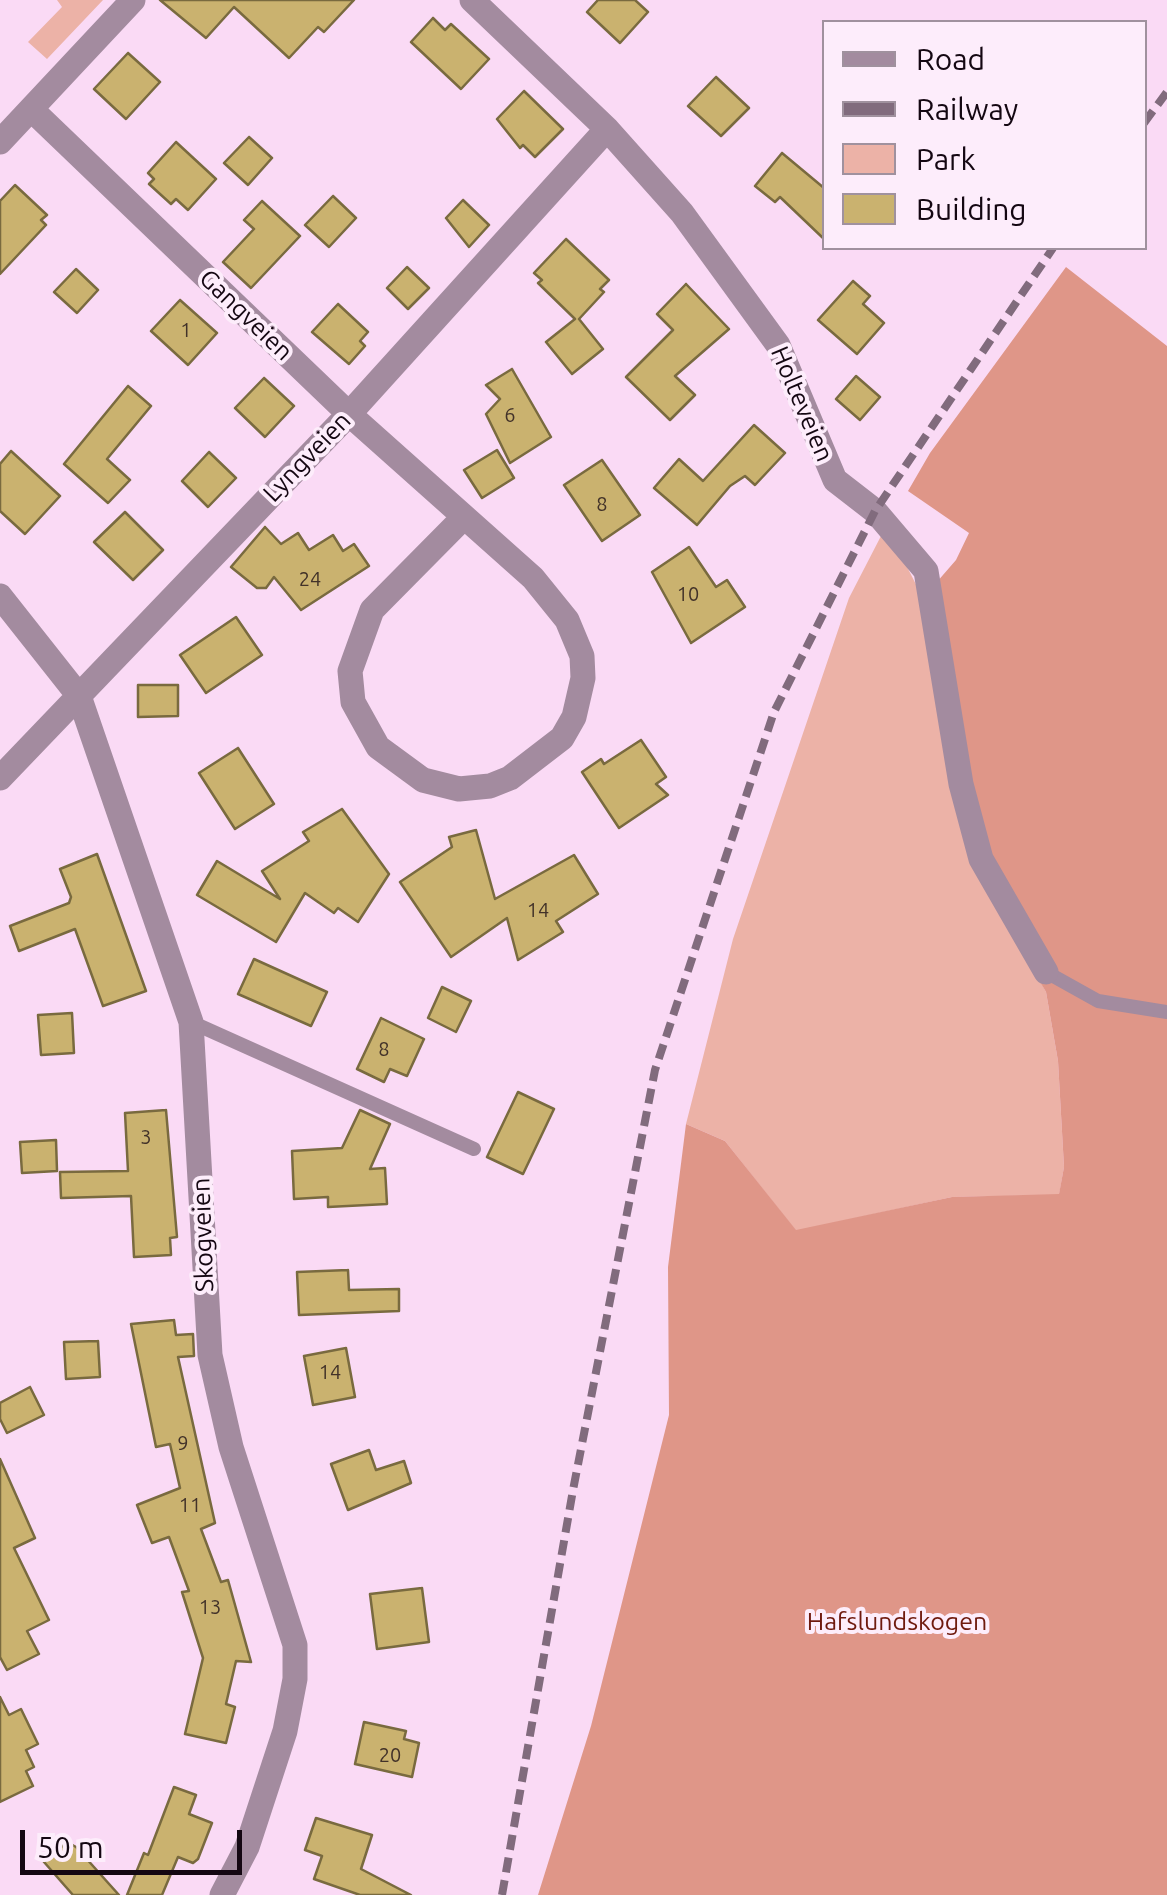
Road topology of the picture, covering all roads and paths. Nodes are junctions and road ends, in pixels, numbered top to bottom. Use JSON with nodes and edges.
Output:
{"nodes":[{"id":1,"x":133,"y":0,"type":"edge"},
{"id":2,"x":472,"y":0,"type":"edge"},
{"id":3,"x":32,"y":110,"type":"junction"},
{"id":4,"x":607,"y":129,"type":"junction"},
{"id":5,"x":0,"y":142,"type":"edge"},
{"id":6,"x":349,"y":414,"type":"junction"},
{"id":7,"x":463,"y":518,"type":"junction"},
{"id":8,"x":0,"y":596,"type":"edge"},
{"id":9,"x":80,"y":696,"type":"junction"},
{"id":10,"x":0,"y":778,"type":"edge"},
{"id":11,"x":1046,"y":972,"type":"joint"},
{"id":12,"x":1167,"y":1012,"type":"edge"},
{"id":13,"x":190,"y":1022,"type":"junction"},
{"id":14,"x":474,"y":1150,"type":"dead end"},
{"id":15,"x":222,"y":1895,"type":"edge"}],
"edges":[{"from":1,"to":3,"type":"street"},
{"from":2,"to":4,"type":"street","name":"Holteveien"},
{"from":3,"to":5,"type":"street"},
{"from":3,"to":6,"type":"street","name":"Gangveien"},
{"from":4,"to":6,"type":"street","name":"Lyngveien"},
{"from":4,"to":11,"type":"street","name":"Holteveien"},
{"from":6,"to":7,"type":"street","name":"Gangveien"},
{"from":6,"to":9,"type":"street","name":"Lyngveien"},
{"from":7,"to":7,"type":"street","name":"Gangveien"},
{"from":8,"to":9,"type":"street","name":"Skogveien"},
{"from":9,"to":10,"type":"street","name":"Lyngveien"},
{"from":9,"to":13,"type":"street","name":"Skogveien"},
{"from":11,"to":12,"type":"lane","name":"Holteveien"},
{"from":13,"to":14,"type":"lane"},
{"from":13,"to":15,"type":"street","name":"Skogveien"}]}
